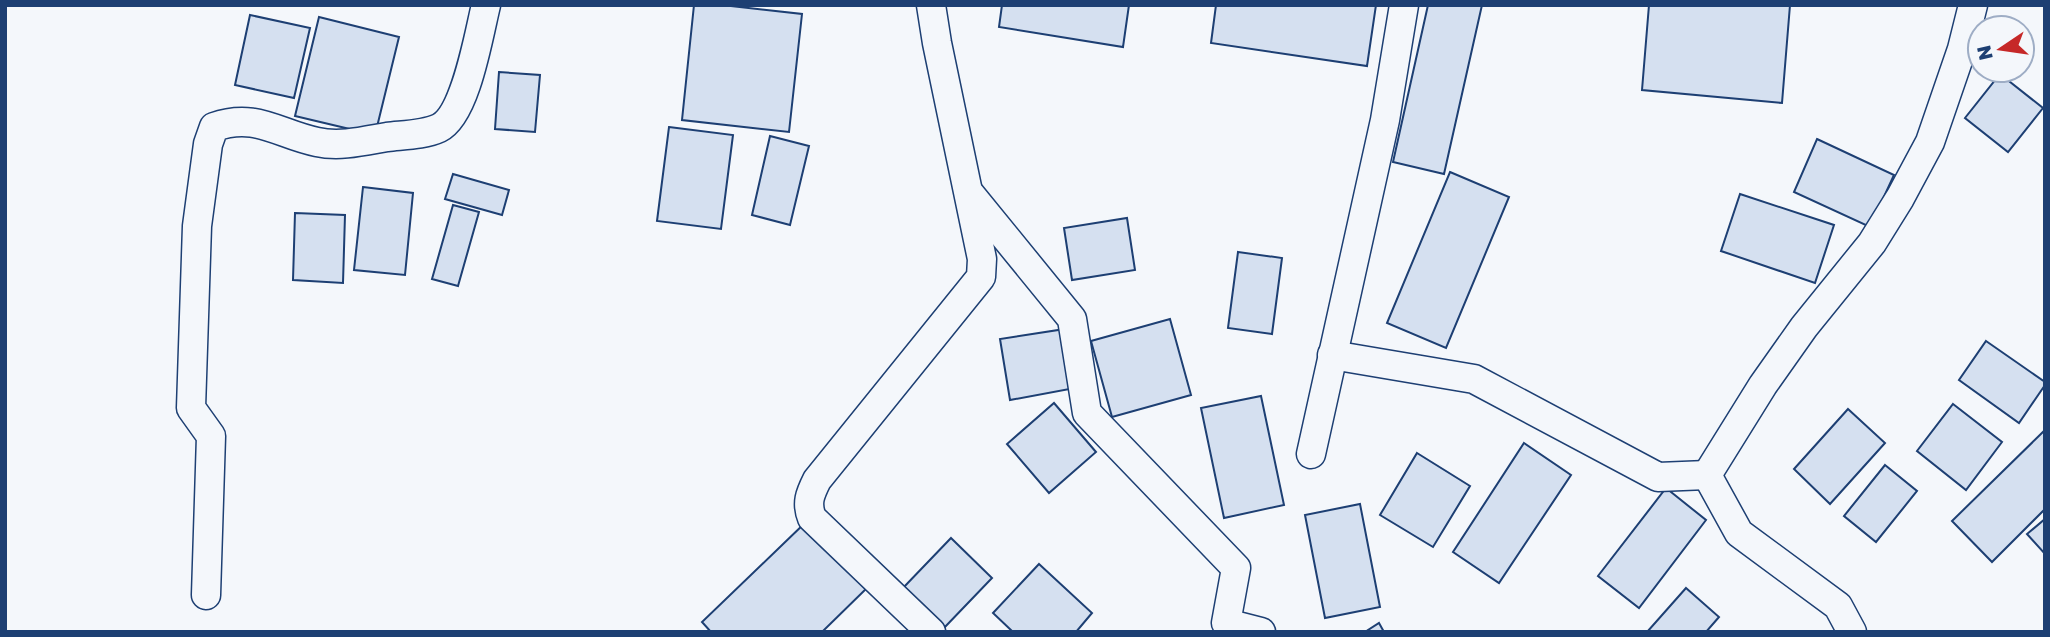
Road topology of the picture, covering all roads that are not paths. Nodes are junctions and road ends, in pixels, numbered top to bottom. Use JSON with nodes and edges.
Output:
{"nodes":[{"id":1,"x":486,"y":5,"type":"edge"},
{"id":2,"x":931,"y":5,"type":"edge"},
{"id":3,"x":1404,"y":5,"type":"edge"},
{"id":4,"x":1973,"y":5,"type":"edge"},
{"id":5,"x":969,"y":192,"type":"junction"},
{"id":6,"x":1332,"y":355,"type":"junction"},
{"id":7,"x":1311,"y":454,"type":"dead end"},
{"id":8,"x":1707,"y":475,"type":"junction"},
{"id":9,"x":206,"y":596,"type":"dead end"},
{"id":10,"x":931,"y":632,"type":"edge"},
{"id":11,"x":1261,"y":632,"type":"edge"},
{"id":12,"x":1852,"y":632,"type":"edge"}],
"edges":[{"from":1,"to":9,"type":"street"},
{"from":2,"to":5,"type":"street"},
{"from":3,"to":6,"type":"street"},
{"from":4,"to":8,"type":"street"},
{"from":5,"to":10,"type":"street"},
{"from":5,"to":11,"type":"street"},
{"from":6,"to":7,"type":"street"},
{"from":6,"to":8,"type":"street"},
{"from":8,"to":12,"type":"street"}]}
